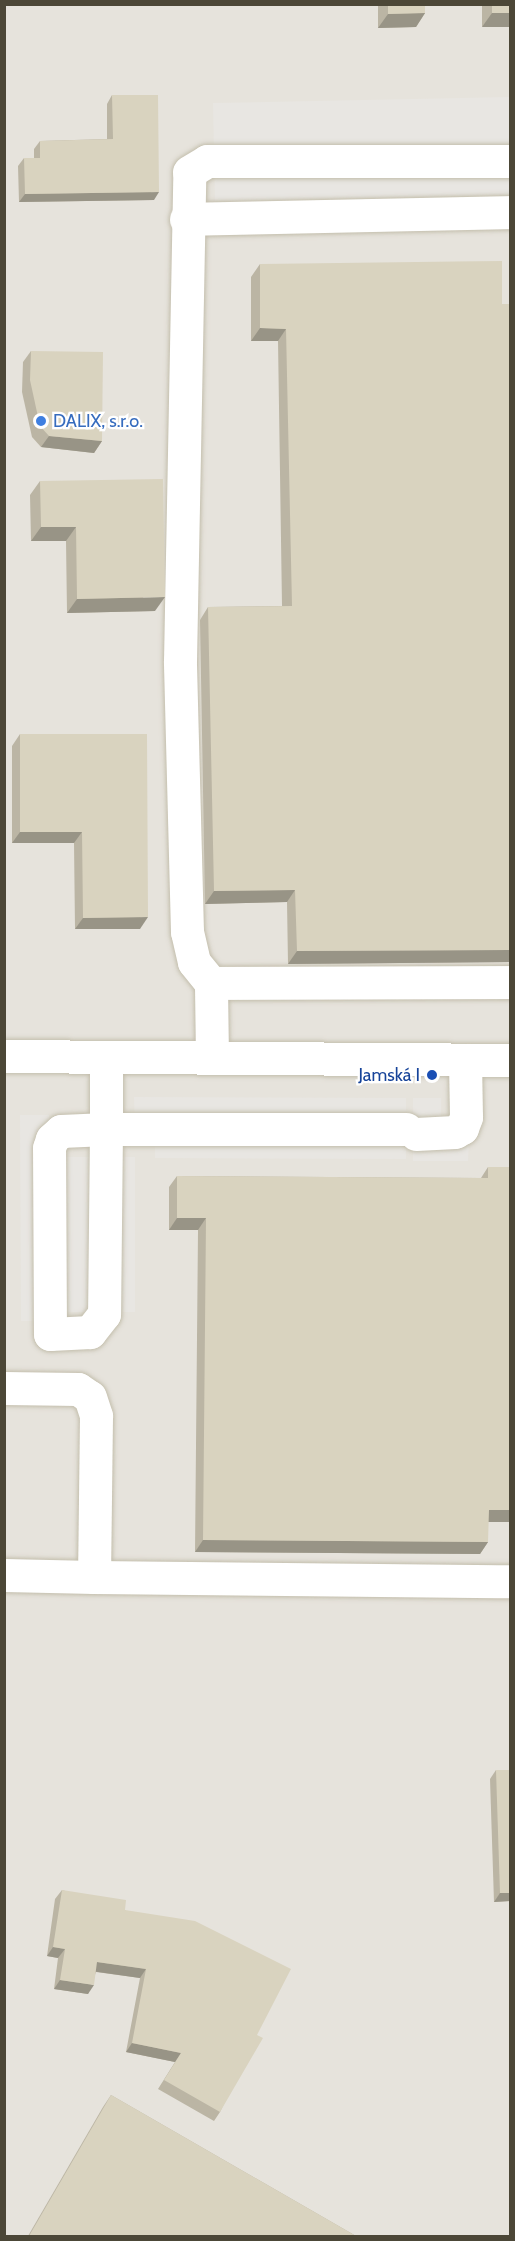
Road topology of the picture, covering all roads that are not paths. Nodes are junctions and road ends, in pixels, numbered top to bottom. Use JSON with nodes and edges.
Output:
{"nodes":[{"id":1,"x":510,"y":161,"type":"edge"},
{"id":2,"x":510,"y":212,"type":"edge"},
{"id":3,"x":186,"y":219,"type":"junction"},
{"id":4,"x":510,"y":982,"type":"edge"},
{"id":5,"x":211,"y":983,"type":"junction"},
{"id":6,"x":4,"y":1056,"type":"edge"},
{"id":7,"x":106,"y":1057,"type":"junction"},
{"id":8,"x":212,"y":1058,"type":"junction"},
{"id":9,"x":465,"y":1060,"type":"junction"},
{"id":10,"x":510,"y":1060,"type":"edge"},
{"id":11,"x":106,"y":1129,"type":"junction"},
{"id":12,"x":4,"y":1388,"type":"edge"},
{"id":13,"x":4,"y":1575,"type":"edge"},
{"id":14,"x":94,"y":1577,"type":"junction"},
{"id":15,"x":510,"y":1581,"type":"edge"}],
"edges":[{"from":1,"to":3,"type":"street"},
{"from":2,"to":3,"type":"street"},
{"from":3,"to":5,"type":"street"},
{"from":4,"to":5,"type":"street"},
{"from":5,"to":8,"type":"street"},
{"from":6,"to":7,"type":"street"},
{"from":7,"to":8,"type":"street"},
{"from":7,"to":11,"type":"street"},
{"from":8,"to":9,"type":"street"},
{"from":9,"to":10,"type":"street"},
{"from":9,"to":11,"type":"street"},
{"from":11,"to":11,"type":"street"},
{"from":12,"to":14,"type":"street"},
{"from":13,"to":14,"type":"street"},
{"from":14,"to":15,"type":"street"}]}
